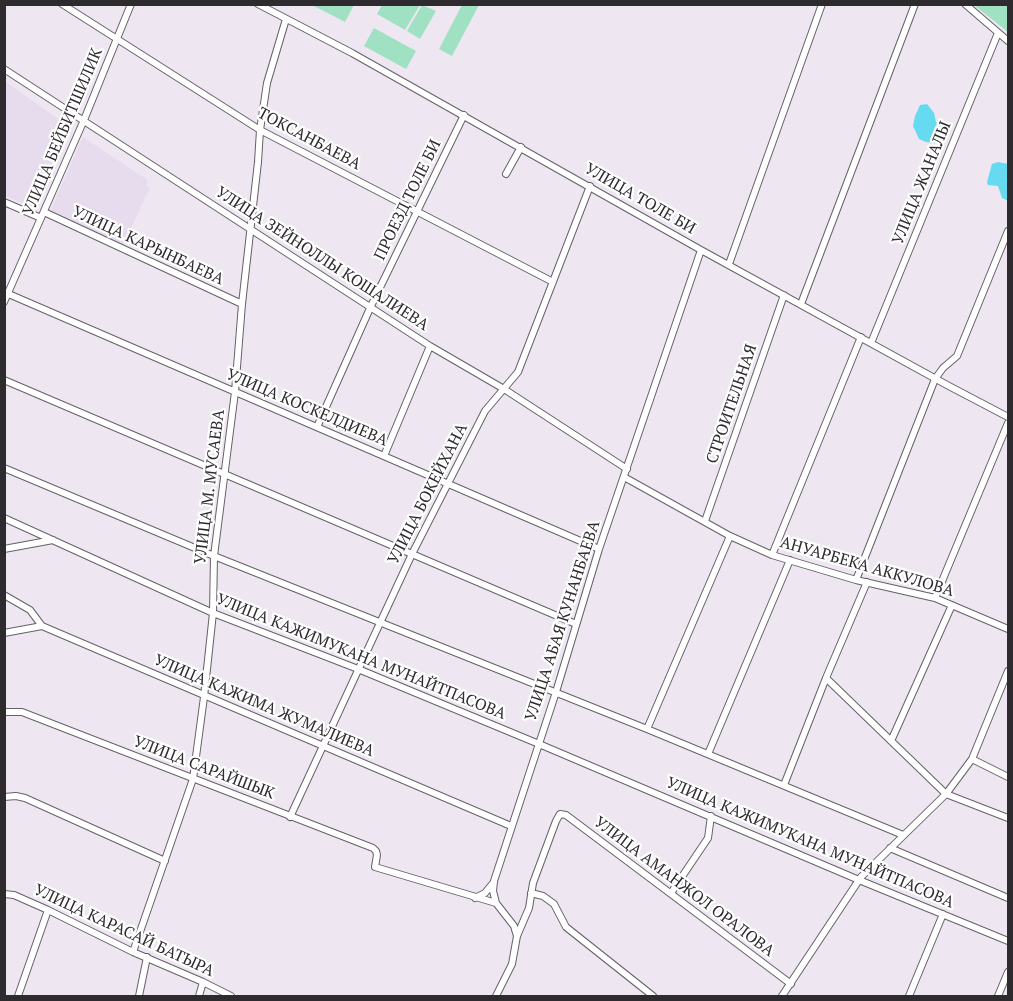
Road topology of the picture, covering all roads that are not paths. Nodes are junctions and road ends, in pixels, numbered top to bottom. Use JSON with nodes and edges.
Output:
{"nodes":[{"id":1,"x":62,"y":4,"type":"edge"},
{"id":2,"x":131,"y":4,"type":"edge"},
{"id":3,"x":258,"y":4,"type":"edge"},
{"id":4,"x":822,"y":4,"type":"edge"},
{"id":5,"x":915,"y":4,"type":"edge"},
{"id":6,"x":965,"y":4,"type":"edge"},
{"id":7,"x":286,"y":19,"type":"junction"},
{"id":8,"x":998,"y":33,"type":"junction"},
{"id":9,"x":117,"y":39,"type":"junction"},
{"id":10,"x":1008,"y":41,"type":"edge"},
{"id":11,"x":4,"y":69,"type":"edge"},
{"id":12,"x":464,"y":115,"type":"junction"},
{"id":13,"x":84,"y":120,"type":"junction"},
{"id":14,"x":260,"y":130,"type":"junction"},
{"id":15,"x":521,"y":147,"type":"junction"},
{"id":16,"x":506,"y":174,"type":"dead end"},
{"id":17,"x":590,"y":186,"type":"junction"},
{"id":18,"x":4,"y":202,"type":"edge"},
{"id":19,"x":417,"y":211,"type":"junction"},
{"id":20,"x":42,"y":215,"type":"junction"},
{"id":21,"x":250,"y":230,"type":"junction"},
{"id":22,"x":1008,"y":231,"type":"edge"},
{"id":23,"x":701,"y":250,"type":"junction"},
{"id":24,"x":729,"y":264,"type":"junction"},
{"id":25,"x":553,"y":282,"type":"junction"},
{"id":26,"x":6,"y":293,"type":"edge"},
{"id":27,"x":784,"y":295,"type":"junction"},
{"id":28,"x":4,"y":302,"type":"edge"},
{"id":29,"x":242,"y":304,"type":"junction"},
{"id":30,"x":801,"y":304,"type":"junction"},
{"id":31,"x":371,"y":306,"type":"junction"},
{"id":32,"x":861,"y":337,"type":"junction"},
{"id":33,"x":871,"y":343,"type":"junction"},
{"id":34,"x":430,"y":346,"type":"junction"},
{"id":35,"x":935,"y":379,"type":"junction"},
{"id":36,"x":4,"y":380,"type":"edge"},
{"id":37,"x":504,"y":389,"type":"junction"},
{"id":38,"x":236,"y":392,"type":"junction"},
{"id":39,"x":1008,"y":417,"type":"edge"},
{"id":40,"x":1008,"y":423,"type":"edge"},
{"id":41,"x":316,"y":427,"type":"junction"},
{"id":42,"x":384,"y":456,"type":"junction"},
{"id":43,"x":4,"y":468,"type":"edge"},
{"id":44,"x":627,"y":469,"type":"junction"},
{"id":45,"x":225,"y":474,"type":"junction"},
{"id":46,"x":624,"y":477,"type":"junction"},
{"id":47,"x":448,"y":484,"type":"junction"},
{"id":48,"x":4,"y":518,"type":"edge"},
{"id":49,"x":705,"y":521,"type":"junction"},
{"id":50,"x":730,"y":536,"type":"junction"},
{"id":51,"x":54,"y":540,"type":"junction"},
{"id":52,"x":4,"y":549,"type":"edge"},
{"id":53,"x":599,"y":549,"type":"junction"},
{"id":54,"x":412,"y":554,"type":"junction"},
{"id":55,"x":772,"y":555,"type":"junction"},
{"id":56,"x":214,"y":556,"type":"junction"},
{"id":57,"x":790,"y":560,"type":"junction"},
{"id":58,"x":856,"y":580,"type":"junction"},
{"id":59,"x":867,"y":582,"type":"junction"},
{"id":60,"x":4,"y":595,"type":"edge"},
{"id":61,"x":935,"y":598,"type":"junction"},
{"id":62,"x":952,"y":605,"type":"junction"},
{"id":63,"x":213,"y":613,"type":"junction"},
{"id":64,"x":380,"y":621,"type":"junction"},
{"id":65,"x":576,"y":624,"type":"junction"},
{"id":66,"x":42,"y":626,"type":"junction"},
{"id":67,"x":1008,"y":629,"type":"edge"},
{"id":68,"x":4,"y":633,"type":"edge"},
{"id":69,"x":358,"y":669,"type":"junction"},
{"id":70,"x":1008,"y":671,"type":"edge"},
{"id":71,"x":826,"y":678,"type":"junction"},
{"id":72,"x":556,"y":692,"type":"junction"},
{"id":73,"x":204,"y":697,"type":"junction"},
{"id":74,"x":4,"y":712,"type":"edge"},
{"id":75,"x":648,"y":729,"type":"junction"},
{"id":76,"x":891,"y":741,"type":"junction"},
{"id":77,"x":539,"y":744,"type":"junction"},
{"id":78,"x":323,"y":746,"type":"junction"},
{"id":79,"x":708,"y":754,"type":"junction"},
{"id":80,"x":972,"y":759,"type":"junction"},
{"id":81,"x":1008,"y":777,"type":"edge"},
{"id":82,"x":193,"y":778,"type":"junction"},
{"id":83,"x":784,"y":785,"type":"junction"},
{"id":84,"x":946,"y":794,"type":"junction"},
{"id":85,"x":4,"y":797,"type":"edge"},
{"id":86,"x":711,"y":816,"type":"junction"},
{"id":87,"x":290,"y":817,"type":"junction"},
{"id":88,"x":1008,"y":818,"type":"edge"},
{"id":89,"x":511,"y":826,"type":"junction"},
{"id":90,"x":903,"y":836,"type":"junction"},
{"id":91,"x":890,"y":848,"type":"junction"},
{"id":92,"x":165,"y":861,"type":"junction"},
{"id":93,"x":859,"y":880,"type":"junction"},
{"id":94,"x":494,"y":881,"type":"junction"},
{"id":95,"x":531,"y":893,"type":"junction"},
{"id":96,"x":671,"y":893,"type":"junction"},
{"id":97,"x":4,"y":894,"type":"edge"},
{"id":98,"x":475,"y":898,"type":"junction"},
{"id":99,"x":1008,"y":898,"type":"edge"},
{"id":100,"x":496,"y":903,"type":"junction"},
{"id":101,"x":48,"y":910,"type":"junction"},
{"id":102,"x":943,"y":914,"type":"junction"},
{"id":103,"x":517,"y":936,"type":"junction"},
{"id":104,"x":1008,"y":940,"type":"edge"},
{"id":105,"x":133,"y":952,"type":"junction"},
{"id":106,"x":147,"y":957,"type":"junction"},
{"id":107,"x":1008,"y":972,"type":"edge"},
{"id":108,"x":203,"y":982,"type":"junction"},
{"id":109,"x":791,"y":984,"type":"junction"},
{"id":110,"x":18,"y":996,"type":"edge"},
{"id":111,"x":139,"y":996,"type":"edge"},
{"id":112,"x":199,"y":996,"type":"edge"},
{"id":113,"x":231,"y":996,"type":"edge"},
{"id":114,"x":497,"y":996,"type":"edge"},
{"id":115,"x":653,"y":996,"type":"edge"},
{"id":116,"x":782,"y":996,"type":"edge"},
{"id":117,"x":909,"y":996,"type":"edge"},
{"id":118,"x":998,"y":996,"type":"edge"}],
"edges":[{"from":1,"to":9,"type":"street","name":"ТОКСАНБАЕВА"},
{"from":2,"to":9,"type":"street","name":"УЛИЦА БЕЙБИТШИЛИК"},
{"from":3,"to":7,"type":"street","name":"УЛИЦА ТОЛЕ БИ"},
{"from":4,"to":24,"type":"street"},
{"from":5,"to":30,"type":"street"},
{"from":6,"to":8,"type":"street"},
{"from":7,"to":12,"type":"street","name":"УЛИЦА ТОЛЕ БИ"},
{"from":7,"to":14,"type":"street","name":"УЛИЦА М. МУСАЕВА"},
{"from":8,"to":10,"type":"street"},
{"from":8,"to":33,"type":"street","name":"УЛИЦА ЖАНАЛЫ"},
{"from":9,"to":13,"type":"street","name":"УЛИЦА БЕЙБИТШИЛИК"},
{"from":9,"to":14,"type":"street","name":"ТОКСАНБАЕВА"},
{"from":11,"to":13,"type":"street","name":"УЛИЦА ЗЕЙНОЛЛЫ КОШАЛИЕВА"},
{"from":12,"to":15,"type":"street","name":"УЛИЦА ТОЛЕ БИ"},
{"from":12,"to":19,"type":"street","name":"ПРОЕЗД ТОЛЕ БИ"},
{"from":13,"to":20,"type":"street","name":"УЛИЦА БЕЙБИТШИЛИК"},
{"from":13,"to":21,"type":"street","name":"УЛИЦА ЗЕЙНОЛЛЫ КОШАЛИЕВА"},
{"from":14,"to":19,"type":"street","name":"ТОКСАНБАЕВА"},
{"from":14,"to":21,"type":"street","name":"УЛИЦА М. МУСАЕВА"},
{"from":15,"to":16,"type":"street"},
{"from":15,"to":17,"type":"street","name":"УЛИЦА ТОЛЕ БИ"},
{"from":17,"to":23,"type":"street","name":"УЛИЦА ТОЛЕ БИ"},
{"from":17,"to":25,"type":"street","name":"УЛИЦА БОКЕЙХАНА"},
{"from":18,"to":20,"type":"street","name":"УЛИЦА КАРЫНБАЕВА"},
{"from":19,"to":25,"type":"street","name":"ТОКСАНБАЕВА"},
{"from":19,"to":31,"type":"street","name":"ПРОЕЗД ТОЛЕ БИ"},
{"from":20,"to":26,"type":"street","name":"УЛИЦА БЕЙБИТШИЛИК"},
{"from":20,"to":29,"type":"street","name":"УЛИЦА КАРЫНБАЕВА"},
{"from":21,"to":29,"type":"street","name":"УЛИЦА М. МУСАЕВА"},
{"from":21,"to":31,"type":"street","name":"УЛИЦА ЗЕЙНОЛЛЫ КОШАЛИЕВА"},
{"from":22,"to":35,"type":"street"},
{"from":23,"to":24,"type":"street","name":"УЛИЦА ТОЛЕ БИ"},
{"from":23,"to":44,"type":"street","name":"УЛИЦА АБАЯ КУНАНБАЕВА"},
{"from":24,"to":27,"type":"street","name":"УЛИЦА ТОЛЕ БИ"},
{"from":25,"to":37,"type":"street","name":"УЛИЦА БОКЕЙХАНА"},
{"from":26,"to":28,"type":"street","name":"УЛИЦА БЕЙБИТШИЛИК"},
{"from":26,"to":38,"type":"street","name":"УЛИЦА КОСКЕЛДИЕВА"},
{"from":27,"to":30,"type":"street","name":"УЛИЦА ТОЛЕ БИ"},
{"from":27,"to":49,"type":"street","name":"СТРОИТЕЛЬНАЯ"},
{"from":29,"to":38,"type":"street","name":"УЛИЦА М. МУСАЕВА"},
{"from":30,"to":32,"type":"street","name":"УЛИЦА ТОЛЕ БИ"},
{"from":31,"to":34,"type":"street","name":"УЛИЦА ЗЕЙНОЛЛЫ КОШАЛИЕВА"},
{"from":31,"to":41,"type":"street","name":"ПРОЕЗД ТОЛЕ БИ"},
{"from":32,"to":33,"type":"street","name":"УЛИЦА ТОЛЕ БИ"},
{"from":32,"to":55,"type":"street"},
{"from":33,"to":35,"type":"street","name":"УЛИЦА ТОЛЕ БИ"},
{"from":34,"to":37,"type":"street","name":"УЛИЦА ЗЕЙНОЛЛЫ КОШАЛИЕВА"},
{"from":34,"to":42,"type":"street"},
{"from":35,"to":39,"type":"street","name":"УЛИЦА ТОЛЕ БИ"},
{"from":35,"to":58,"type":"street"},
{"from":36,"to":45,"type":"street"},
{"from":37,"to":44,"type":"street","name":"УЛИЦА ЗЕЙНОЛЛЫ КОШАЛИЕВА"},
{"from":37,"to":47,"type":"street","name":"УЛИЦА БОКЕЙХАНА"},
{"from":38,"to":41,"type":"street","name":"УЛИЦА КОСКЕЛДИЕВА"},
{"from":38,"to":45,"type":"street","name":"УЛИЦА М. МУСАЕВА"},
{"from":40,"to":61,"type":"street"},
{"from":41,"to":42,"type":"street","name":"УЛИЦА КОСКЕЛДИЕВА"},
{"from":42,"to":47,"type":"street","name":"УЛИЦА КОСКЕЛДИЕВА"},
{"from":43,"to":56,"type":"street"},
{"from":44,"to":46,"type":"street","name":"УЛИЦА АБАЯ КУНАНБАЕВА"},
{"from":45,"to":54,"type":"street"},
{"from":45,"to":56,"type":"street","name":"УЛИЦА М. МУСАЕВА"},
{"from":46,"to":49,"type":"street","name":"АНУАРБЕКА АККУЛОВА"},
{"from":46,"to":53,"type":"street","name":"УЛИЦА АБАЯ КУНАНБАЕВА"},
{"from":47,"to":53,"type":"street","name":"УЛИЦА КОСКЕЛДИЕВА"},
{"from":47,"to":54,"type":"street","name":"УЛИЦА БОКЕЙХАНА"},
{"from":48,"to":51,"type":"street","name":"УЛИЦА КАЖИМУКАНА МУНАЙТПАСОВА"},
{"from":49,"to":50,"type":"street","name":"АНУАРБЕКА АККУЛОВА"},
{"from":50,"to":55,"type":"street","name":"АНУАРБЕКА АККУЛОВА"},
{"from":50,"to":75,"type":"street"},
{"from":51,"to":52,"type":"street"},
{"from":51,"to":63,"type":"street","name":"УЛИЦА КАЖИМУКАНА МУНАЙТПАСОВА"},
{"from":53,"to":65,"type":"street","name":"УЛИЦА АБАЯ КУНАНБАЕВА"},
{"from":54,"to":64,"type":"street","name":"УЛИЦА БОКЕЙХАНА"},
{"from":54,"to":65,"type":"street"},
{"from":55,"to":57,"type":"street","name":"АНУАРБЕКА АККУЛОВА"},
{"from":56,"to":63,"type":"street","name":"УЛИЦА М. МУСАЕВА"},
{"from":56,"to":64,"type":"street"},
{"from":57,"to":58,"type":"street","name":"АНУАРБЕКА АККУЛОВА"},
{"from":57,"to":79,"type":"street"},
{"from":58,"to":59,"type":"street","name":"АНУАРБЕКА АККУЛОВА"},
{"from":59,"to":61,"type":"street","name":"АНУАРБЕКА АККУЛОВА"},
{"from":59,"to":71,"type":"street"},
{"from":60,"to":66,"type":"street"},
{"from":61,"to":62,"type":"street","name":"АНУАРБЕКА АККУЛОВА"},
{"from":62,"to":67,"type":"street","name":"АНУАРБЕКА АККУЛОВА"},
{"from":62,"to":76,"type":"street"},
{"from":63,"to":69,"type":"street","name":"УЛИЦА КАЖИМУКАНА МУНАЙТПАСОВА"},
{"from":63,"to":73,"type":"street","name":"УЛИЦА М. МУСАЕВА"},
{"from":64,"to":69,"type":"street","name":"УЛИЦА БОКЕЙХАНА"},
{"from":64,"to":72,"type":"street"},
{"from":65,"to":72,"type":"street","name":"УЛИЦА АБАЯ КУНАНБАЕВА"},
{"from":66,"to":68,"type":"street"},
{"from":66,"to":73,"type":"street","name":"УЛИЦА КАЖИМА ЖУМАЛИЕВА"},
{"from":69,"to":77,"type":"street","name":"УЛИЦА КАЖИМУКАНА МУНАЙТПАСОВА"},
{"from":69,"to":78,"type":"street","name":"УЛИЦА БОКЕЙХАНА"},
{"from":70,"to":80,"type":"street"},
{"from":71,"to":76,"type":"street"},
{"from":71,"to":83,"type":"street"},
{"from":72,"to":75,"type":"street"},
{"from":72,"to":77,"type":"street","name":"УЛИЦА АБАЯ КУНАНБАЕВА"},
{"from":73,"to":78,"type":"street","name":"УЛИЦА КАЖИМА ЖУМАЛИЕВА"},
{"from":73,"to":82,"type":"street","name":"УЛИЦА М. МУСАЕВА"},
{"from":74,"to":82,"type":"street","name":"УЛИЦА САРАЙШЫК"},
{"from":75,"to":79,"type":"street"},
{"from":76,"to":84,"type":"street"},
{"from":77,"to":86,"type":"street","name":"УЛИЦА КАЖИМУКАНА МУНАЙТПАСОВА"},
{"from":77,"to":89,"type":"street","name":"УЛИЦА АБАЯ КУНАНБАЕВА"},
{"from":78,"to":87,"type":"street","name":"УЛИЦА БОКЕЙХАНА"},
{"from":78,"to":89,"type":"street","name":"УЛИЦА КАЖИМА ЖУМАЛИЕВА"},
{"from":79,"to":83,"type":"street"},
{"from":80,"to":81,"type":"street"},
{"from":80,"to":84,"type":"street"},
{"from":82,"to":87,"type":"street","name":"УЛИЦА САРАЙШЫК"},
{"from":82,"to":92,"type":"street","name":"УЛИЦА М. МУСАЕВА"},
{"from":83,"to":90,"type":"street"},
{"from":84,"to":88,"type":"street"},
{"from":84,"to":90,"type":"street"},
{"from":85,"to":92,"type":"street"},
{"from":86,"to":93,"type":"street","name":"УЛИЦА КАЖИМУКАНА МУНАЙТПАСОВА"},
{"from":86,"to":96,"type":"street"},
{"from":87,"to":98,"type":"street","name":"УЛИЦА САРАЙШЫК"},
{"from":89,"to":94,"type":"street","name":"УЛИЦА АБАЯ КУНАНБАЕВА"},
{"from":90,"to":91,"type":"street"},
{"from":91,"to":93,"type":"street"},
{"from":91,"to":99,"type":"street"},
{"from":92,"to":105,"type":"street","name":"УЛИЦА М. МУСАЕВА"},
{"from":93,"to":102,"type":"street","name":"УЛИЦА КАЖИМУКАНА МУНАЙТПАСОВА"},
{"from":93,"to":109,"type":"street"},
{"from":94,"to":98,"type":"street"},
{"from":94,"to":100,"type":"street","name":"УЛИЦА АБАЯ КУНАНБАЕВА"},
{"from":95,"to":96,"type":"street","name":"УЛИЦА АМАНЖОЛ ОРАЛОВА"},
{"from":95,"to":103,"type":"street"},
{"from":95,"to":115,"type":"street"},
{"from":96,"to":109,"type":"street","name":"УЛИЦА АМАНЖОЛ ОРАЛОВА"},
{"from":97,"to":101,"type":"street","name":"УЛИЦА КАРАСАЙ БАТЫРА"},
{"from":98,"to":100,"type":"street"},
{"from":100,"to":103,"type":"street"},
{"from":101,"to":105,"type":"street","name":"УЛИЦА КАРАСАЙ БАТЫРА"},
{"from":101,"to":110,"type":"street"},
{"from":102,"to":104,"type":"street","name":"УЛИЦА КАЖИМУКАНА МУНАЙТПАСОВА"},
{"from":102,"to":117,"type":"street"},
{"from":103,"to":114,"type":"street"},
{"from":105,"to":106,"type":"street","name":"УЛИЦА КАРАСАЙ БАТЫРА"},
{"from":106,"to":108,"type":"street","name":"УЛИЦА КАРАСАЙ БАТЫРА"},
{"from":106,"to":111,"type":"street"},
{"from":107,"to":118,"type":"street"},
{"from":108,"to":112,"type":"street"},
{"from":108,"to":113,"type":"street","name":"УЛИЦА КАРАСАЙ БАТЫРА"},
{"from":109,"to":116,"type":"street"}]}
